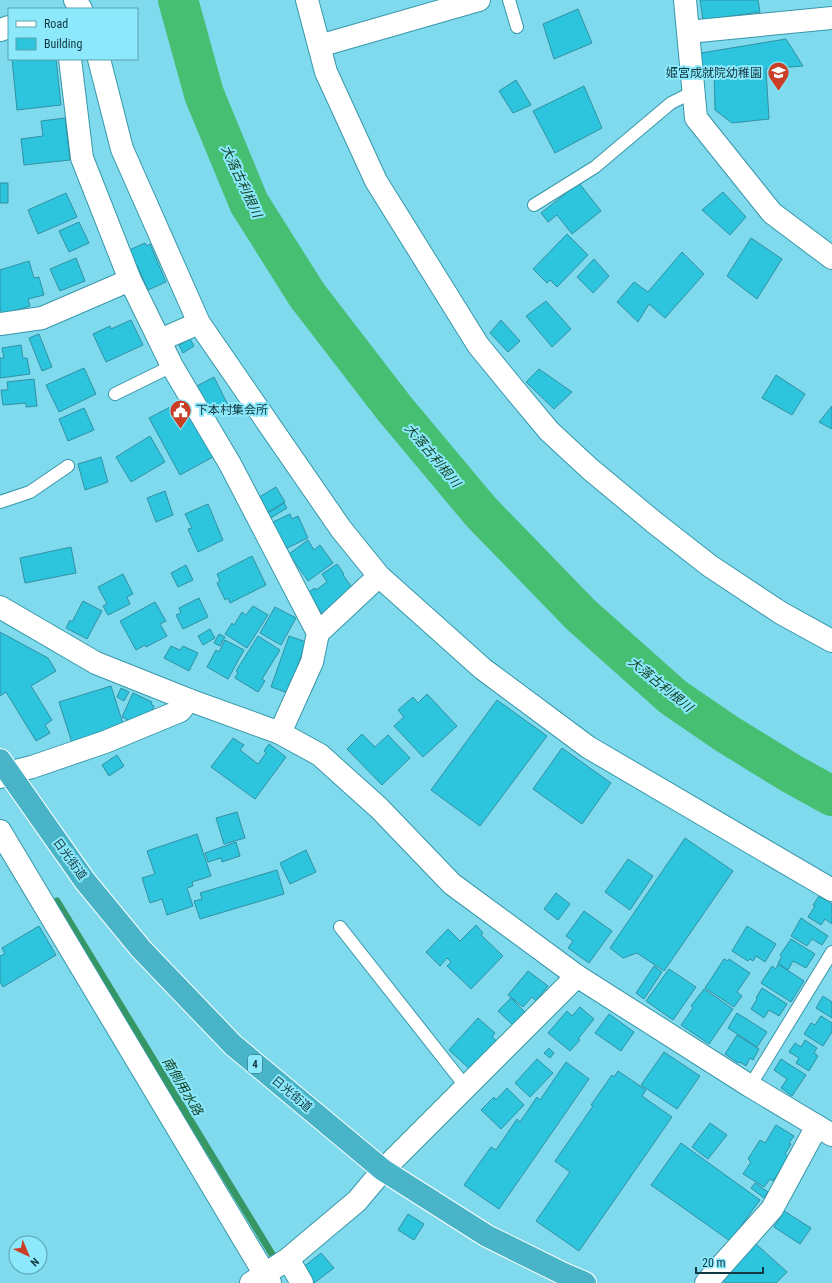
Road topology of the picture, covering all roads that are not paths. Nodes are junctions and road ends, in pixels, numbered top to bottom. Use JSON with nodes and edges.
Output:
{"nodes":[{"id":1,"x":307,"y":0,"type":"edge"},
{"id":2,"x":479,"y":0,"type":"edge"},
{"id":3,"x":509,"y":0,"type":"edge"},
{"id":4,"x":685,"y":0,"type":"edge"},
{"id":5,"x":832,"y":18,"type":"edge"},
{"id":6,"x":516,"y":27,"type":"dead end"},
{"id":7,"x":688,"y":32,"type":"junction"},
{"id":8,"x":319,"y":46,"type":"junction"},
{"id":9,"x":70,"y":60,"type":"edge"},
{"id":10,"x":99,"y":60,"type":"edge"},
{"id":11,"x":693,"y":92,"type":"junction"},
{"id":12,"x":534,"y":205,"type":"dead end"},
{"id":13,"x":832,"y":258,"type":"edge"},
{"id":14,"x":130,"y":280,"type":"junction"},
{"id":15,"x":199,"y":323,"type":"junction"},
{"id":16,"x":0,"y":324,"type":"edge"},
{"id":17,"x":160,"y":340,"type":"junction"},
{"id":18,"x":172,"y":366,"type":"junction"},
{"id":19,"x":115,"y":394,"type":"dead end"},
{"id":20,"x":68,"y":466,"type":"dead end"},
{"id":21,"x":0,"y":502,"type":"edge"},
{"id":22,"x":379,"y":576,"type":"junction"},
{"id":23,"x":0,"y":607,"type":"edge"},
{"id":24,"x":318,"y":633,"type":"junction"},
{"id":25,"x":832,"y":641,"type":"edge"},
{"id":26,"x":189,"y":700,"type":"junction"},
{"id":27,"x":280,"y":734,"type":"junction"},
{"id":28,"x":3,"y":770,"type":"edge"},
{"id":29,"x":0,"y":831,"type":"edge"},
{"id":30,"x":832,"y":890,"type":"edge"},
{"id":31,"x":340,"y":927,"type":"dead end"},
{"id":32,"x":832,"y":952,"type":"edge"},
{"id":33,"x":577,"y":976,"type":"junction"},
{"id":34,"x":750,"y":1086,"type":"junction"},
{"id":35,"x":466,"y":1087,"type":"junction"},
{"id":36,"x":824,"y":1131,"type":"edge"},
{"id":37,"x":383,"y":1170,"type":"junction"},
{"id":38,"x":288,"y":1259,"type":"junction"},
{"id":39,"x":262,"y":1280,"type":"edge"},
{"id":40,"x":302,"y":1283,"type":"edge"},
{"id":41,"x":585,"y":1283,"type":"edge"},
{"id":42,"x":706,"y":1283,"type":"edge"}],
"edges":[{"from":1,"to":8,"type":"street"},
{"from":2,"to":8,"type":"street"},
{"from":3,"to":6,"type":"lane"},
{"from":4,"to":7,"type":"street"},
{"from":5,"to":7,"type":"street"},
{"from":7,"to":11,"type":"street"},
{"from":8,"to":25,"type":"street"},
{"from":9,"to":14,"type":"street"},
{"from":10,"to":15,"type":"street"},
{"from":11,"to":12,"type":"lane"},
{"from":11,"to":13,"type":"street"},
{"from":14,"to":16,"type":"street"},
{"from":14,"to":17,"type":"street"},
{"from":15,"to":17,"type":"street"},
{"from":15,"to":22,"type":"street"},
{"from":17,"to":18,"type":"street"},
{"from":18,"to":19,"type":"lane"},
{"from":18,"to":24,"type":"street"},
{"from":20,"to":21,"type":"lane"},
{"from":22,"to":24,"type":"street"},
{"from":22,"to":30,"type":"street"},
{"from":23,"to":26,"type":"street"},
{"from":24,"to":27,"type":"street"},
{"from":26,"to":27,"type":"street"},
{"from":26,"to":28,"type":"street"},
{"from":27,"to":33,"type":"street"},
{"from":28,"to":37,"type":"highway","name":"日光街道","number":"4"},
{"from":29,"to":39,"type":"street"},
{"from":31,"to":35,"type":"lane"},
{"from":32,"to":34,"type":"lane"},
{"from":33,"to":34,"type":"street"},
{"from":33,"to":35,"type":"street"},
{"from":34,"to":36,"type":"street"},
{"from":35,"to":37,"type":"street"},
{"from":36,"to":42,"type":"street"},
{"from":37,"to":38,"type":"street"},
{"from":37,"to":41,"type":"highway","name":"日光街道","number":"4"},
{"from":38,"to":39,"type":"street"},
{"from":38,"to":40,"type":"street"}]}
